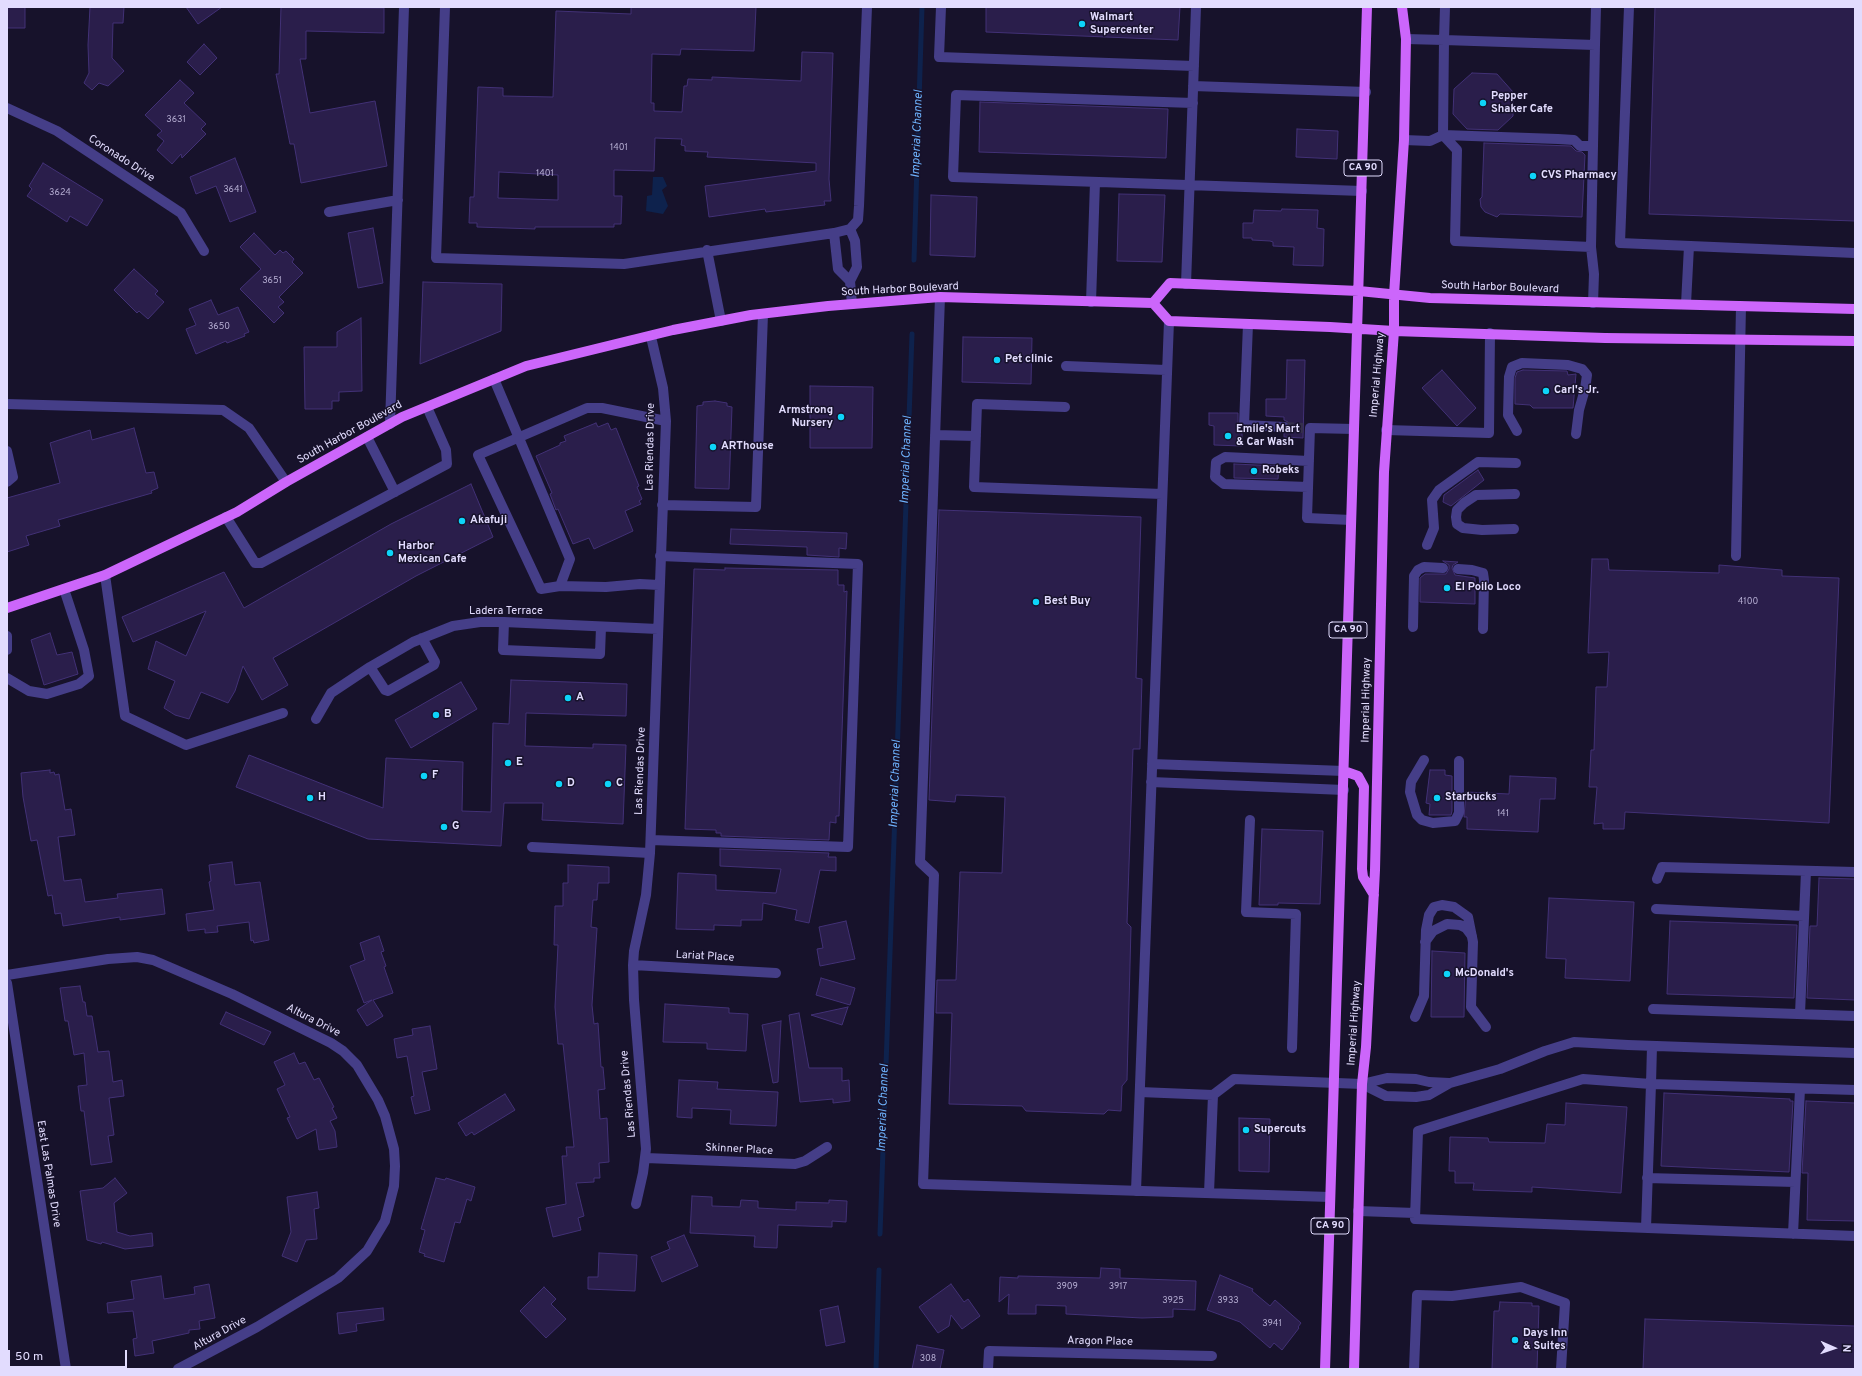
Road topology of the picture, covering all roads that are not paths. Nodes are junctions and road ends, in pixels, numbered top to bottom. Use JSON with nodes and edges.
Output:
{"nodes":[{"id":1,"x":404,"y":7,"type":"edge"},
{"id":2,"x":445,"y":7,"type":"edge"},
{"id":3,"x":867,"y":7,"type":"edge"},
{"id":4,"x":941,"y":7,"type":"edge"},
{"id":5,"x":1196,"y":7,"type":"edge"},
{"id":6,"x":1367,"y":7,"type":"edge"},
{"id":7,"x":1402,"y":7,"type":"edge"},
{"id":8,"x":1445,"y":7,"type":"edge"},
{"id":9,"x":1596,"y":7,"type":"edge"},
{"id":10,"x":1629,"y":7,"type":"edge"},
{"id":11,"x":1406,"y":39,"type":"junction"},
{"id":12,"x":1444,"y":40,"type":"junction"},
{"id":13,"x":1595,"y":45,"type":"junction"},
{"id":14,"x":1194,"y":66,"type":"junction"},
{"id":15,"x":1193,"y":86,"type":"junction"},
{"id":16,"x":1366,"y":92,"type":"junction"},
{"id":17,"x":1193,"y":103,"type":"junction"},
{"id":18,"x":7,"y":108,"type":"edge"},
{"id":19,"x":1443,"y":135,"type":"junction"},
{"id":20,"x":1404,"y":140,"type":"junction"},
{"id":21,"x":1593,"y":146,"type":"junction"},
{"id":22,"x":1095,"y":182,"type":"junction"},
{"id":23,"x":1190,"y":185,"type":"junction"},
{"id":24,"x":1362,"y":191,"type":"junction"},
{"id":25,"x":398,"y":200,"type":"junction"},
{"id":26,"x":329,"y":212,"type":"dead end"},
{"id":27,"x":850,"y":229,"type":"junction"},
{"id":28,"x":834,"y":234,"type":"junction"},
{"id":29,"x":1689,"y":246,"type":"junction"},
{"id":30,"x":1591,"y":247,"type":"junction"},
{"id":31,"x":707,"y":250,"type":"junction"},
{"id":32,"x":204,"y":251,"type":"dead end"},
{"id":33,"x":1855,"y":253,"type":"edge"},
{"id":34,"x":850,"y":281,"type":"junction"},
{"id":35,"x":1186,"y":284,"type":"junction"},
{"id":36,"x":1359,"y":291,"type":"junction"},
{"id":37,"x":1394,"y":295,"type":"junction"},
{"id":38,"x":940,"y":297,"type":"junction"},
{"id":39,"x":1091,"y":302,"type":"junction"},
{"id":40,"x":1153,"y":303,"type":"junction"},
{"id":41,"x":1593,"y":303,"type":"junction"},
{"id":42,"x":852,"y":304,"type":"junction"},
{"id":43,"x":1686,"y":304,"type":"junction"},
{"id":44,"x":1741,"y":306,"type":"junction"},
{"id":45,"x":1855,"y":309,"type":"edge"},
{"id":46,"x":763,"y":314,"type":"junction"},
{"id":47,"x":720,"y":321,"type":"junction"},
{"id":48,"x":1169,"y":321,"type":"junction"},
{"id":49,"x":1248,"y":324,"type":"junction"},
{"id":50,"x":1357,"y":328,"type":"junction"},
{"id":51,"x":1394,"y":331,"type":"junction"},
{"id":52,"x":1490,"y":333,"type":"junction"},
{"id":53,"x":651,"y":337,"type":"junction"},
{"id":54,"x":1741,"y":340,"type":"junction"},
{"id":55,"x":1855,"y":342,"type":"edge"},
{"id":56,"x":1066,"y":366,"type":"dead end"},
{"id":57,"x":1166,"y":370,"type":"junction"},
{"id":58,"x":494,"y":379,"type":"junction"},
{"id":59,"x":7,"y":404,"type":"edge"},
{"id":60,"x":427,"y":407,"type":"junction"},
{"id":61,"x":1065,"y":407,"type":"dead end"},
{"id":62,"x":666,"y":421,"type":"junction"},
{"id":63,"x":390,"y":424,"type":"junction"},
{"id":64,"x":1284,"y":426,"type":"tunnel mouth"},
{"id":65,"x":1354,"y":429,"type":"junction"},
{"id":66,"x":1386,"y":430,"type":"junction"},
{"id":67,"x":1517,"y":431,"type":"dead end"},
{"id":68,"x":1576,"y":434,"type":"dead end"},
{"id":69,"x":935,"y":435,"type":"junction"},
{"id":70,"x":976,"y":436,"type":"junction"},
{"id":71,"x":367,"y":437,"type":"junction"},
{"id":72,"x":519,"y":437,"type":"junction"},
{"id":73,"x":7,"y":451,"type":"edge"},
{"id":74,"x":1309,"y":461,"type":"junction"},
{"id":75,"x":1516,"y":463,"type":"dead end"},
{"id":76,"x":9,"y":481,"type":"edge"},
{"id":77,"x":286,"y":482,"type":"junction"},
{"id":78,"x":1308,"y":487,"type":"junction"},
{"id":79,"x":395,"y":492,"type":"junction"},
{"id":80,"x":1162,"y":494,"type":"junction"},
{"id":81,"x":1515,"y":494,"type":"dead end"},
{"id":82,"x":662,"y":505,"type":"junction"},
{"id":83,"x":226,"y":517,"type":"junction"},
{"id":84,"x":1351,"y":520,"type":"junction"},
{"id":85,"x":1514,"y":529,"type":"dead end"},
{"id":86,"x":1427,"y":545,"type":"dead end"},
{"id":87,"x":660,"y":556,"type":"junction"},
{"id":88,"x":1736,"y":556,"type":"dead end"},
{"id":89,"x":1443,"y":568,"type":"dead end"},
{"id":90,"x":1458,"y":569,"type":"dead end"},
{"id":91,"x":105,"y":575,"type":"junction"},
{"id":92,"x":659,"y":585,"type":"junction"},
{"id":93,"x":560,"y":586,"type":"junction"},
{"id":94,"x":64,"y":589,"type":"junction"},
{"id":95,"x":7,"y":608,"type":"edge"},
{"id":96,"x":504,"y":622,"type":"junction"},
{"id":97,"x":601,"y":627,"type":"junction"},
{"id":98,"x":1413,"y":627,"type":"dead end"},
{"id":99,"x":658,"y":629,"type":"junction"},
{"id":100,"x":1483,"y":630,"type":"dead end"},
{"id":101,"x":7,"y":636,"type":"edge"},
{"id":102,"x":422,"y":638,"type":"junction"},
{"id":103,"x":7,"y":650,"type":"edge"},
{"id":104,"x":370,"y":666,"type":"junction"},
{"id":105,"x":7,"y":678,"type":"edge"},
{"id":106,"x":283,"y":713,"type":"dead end"},
{"id":107,"x":316,"y":719,"type":"dead end"},
{"id":108,"x":1424,"y":760,"type":"dead end"},
{"id":109,"x":1459,"y":761,"type":"dead end"},
{"id":110,"x":1152,"y":764,"type":"junction"},
{"id":111,"x":1344,"y":771,"type":"junction"},
{"id":112,"x":1151,"y":782,"type":"junction"},
{"id":113,"x":1344,"y":790,"type":"junction"},
{"id":114,"x":1250,"y":820,"type":"dead end"},
{"id":115,"x":651,"y":840,"type":"junction"},
{"id":116,"x":532,"y":847,"type":"dead end"},
{"id":117,"x":650,"y":853,"type":"junction"},
{"id":118,"x":1806,"y":871,"type":"junction"},
{"id":119,"x":1855,"y":872,"type":"edge"},
{"id":120,"x":1657,"y":879,"type":"dead end"},
{"id":121,"x":1374,"y":895,"type":"junction"},
{"id":122,"x":1656,"y":910,"type":"dead end"},
{"id":123,"x":1804,"y":916,"type":"junction"},
{"id":124,"x":1472,"y":936,"type":"junction"},
{"id":125,"x":1425,"y":942,"type":"junction"},
{"id":126,"x":633,"y":965,"type":"junction"},
{"id":127,"x":776,"y":973,"type":"dead end"},
{"id":128,"x":7,"y":975,"type":"edge"},
{"id":129,"x":7,"y":983,"type":"edge"},
{"id":130,"x":1653,"y":1009,"type":"dead end"},
{"id":131,"x":1800,"y":1014,"type":"junction"},
{"id":132,"x":1855,"y":1016,"type":"edge"},
{"id":133,"x":1415,"y":1017,"type":"dead end"},
{"id":134,"x":1486,"y":1027,"type":"dead end"},
{"id":135,"x":1652,"y":1046,"type":"junction"},
{"id":136,"x":1292,"y":1048,"type":"dead end"},
{"id":137,"x":1855,"y":1052,"type":"edge"},
{"id":138,"x":1334,"y":1083,"type":"junction"},
{"id":139,"x":1450,"y":1083,"type":"junction"},
{"id":140,"x":1362,"y":1084,"type":"junction"},
{"id":141,"x":1650,"y":1084,"type":"junction"},
{"id":142,"x":1800,"y":1089,"type":"junction"},
{"id":143,"x":1855,"y":1090,"type":"edge"},
{"id":144,"x":1140,"y":1092,"type":"junction"},
{"id":145,"x":1213,"y":1095,"type":"junction"},
{"id":146,"x":827,"y":1146,"type":"dead end"},
{"id":147,"x":646,"y":1158,"type":"junction"},
{"id":148,"x":1647,"y":1178,"type":"junction"},
{"id":149,"x":1795,"y":1182,"type":"junction"},
{"id":150,"x":1136,"y":1191,"type":"junction"},
{"id":151,"x":1209,"y":1193,"type":"junction"},
{"id":152,"x":1330,"y":1197,"type":"junction"},
{"id":153,"x":636,"y":1204,"type":"dead end"},
{"id":154,"x":1358,"y":1211,"type":"junction"},
{"id":155,"x":1415,"y":1213,"type":"junction"},
{"id":156,"x":1646,"y":1228,"type":"junction"},
{"id":157,"x":1793,"y":1234,"type":"junction"},
{"id":158,"x":1855,"y":1236,"type":"edge"},
{"id":159,"x":1212,"y":1356,"type":"dead end"},
{"id":160,"x":66,"y":1369,"type":"edge"},
{"id":161,"x":178,"y":1369,"type":"edge"},
{"id":162,"x":988,"y":1369,"type":"edge"},
{"id":163,"x":1325,"y":1369,"type":"edge"},
{"id":164,"x":1354,"y":1369,"type":"edge"},
{"id":165,"x":1414,"y":1369,"type":"edge"},
{"id":166,"x":1561,"y":1369,"type":"edge"}],
"edges":[{"from":1,"to":25,"type":"street"},
{"from":2,"to":31,"type":"street"},
{"from":3,"to":27,"type":"street"},
{"from":4,"to":14,"type":"street"},
{"from":5,"to":14,"type":"street"},
{"from":6,"to":16,"type":"main road","name":"Imperial Highway","number":"CA 90"},
{"from":7,"to":11,"type":"main road","name":"Imperial Highway","number":"CA 90"},
{"from":8,"to":12,"type":"street"},
{"from":9,"to":13,"type":"street"},
{"from":10,"to":29,"type":"street"},
{"from":11,"to":12,"type":"street"},
{"from":11,"to":20,"type":"main road","name":"Imperial Highway","number":"CA 90"},
{"from":12,"to":13,"type":"street"},
{"from":12,"to":19,"type":"street"},
{"from":13,"to":21,"type":"street"},
{"from":14,"to":15,"type":"street"},
{"from":15,"to":16,"type":"street"},
{"from":15,"to":17,"type":"street"},
{"from":16,"to":24,"type":"main road","name":"Imperial Highway","number":"CA 90"},
{"from":17,"to":22,"type":"street"},
{"from":17,"to":23,"type":"street"},
{"from":18,"to":32,"type":"street","name":"Coronado Drive"},
{"from":19,"to":20,"type":"street"},
{"from":19,"to":21,"type":"street"},
{"from":19,"to":30,"type":"street"},
{"from":20,"to":37,"type":"main road","name":"Imperial Highway","number":"CA 90"},
{"from":21,"to":30,"type":"street"},
{"from":22,"to":23,"type":"street"},
{"from":22,"to":39,"type":"street"},
{"from":23,"to":24,"type":"street"},
{"from":23,"to":35,"type":"street"},
{"from":24,"to":36,"type":"main road","name":"Imperial Highway","number":"CA 90"},
{"from":25,"to":26,"type":"street"},
{"from":25,"to":63,"type":"street"},
{"from":27,"to":28,"type":"street"},
{"from":27,"to":34,"type":"street"},
{"from":28,"to":31,"type":"street"},
{"from":28,"to":34,"type":"street"},
{"from":29,"to":33,"type":"street"},
{"from":29,"to":43,"type":"street"},
{"from":30,"to":41,"type":"street"},
{"from":31,"to":47,"type":"street"},
{"from":34,"to":42,"type":"street"},
{"from":35,"to":36,"type":"main road","name":"South Harbor Boulevard"},
{"from":35,"to":40,"type":"main road","name":"South Harbor Boulevard"},
{"from":36,"to":37,"type":"main road","name":"South Harbor Boulevard"},
{"from":36,"to":50,"type":"main road","name":"Imperial Highway","number":"CA 90"},
{"from":37,"to":41,"type":"main road","name":"South Harbor Boulevard"},
{"from":37,"to":51,"type":"main road","name":"Imperial Highway","number":"CA 90"},
{"from":38,"to":39,"type":"main road","name":"South Harbor Boulevard"},
{"from":38,"to":42,"type":"main road","name":"South Harbor Boulevard"},
{"from":38,"to":69,"type":"street"},
{"from":39,"to":40,"type":"main road","name":"South Harbor Boulevard"},
{"from":40,"to":48,"type":"main road"},
{"from":41,"to":43,"type":"main road","name":"South Harbor Boulevard"},
{"from":42,"to":46,"type":"main road","name":"South Harbor Boulevard"},
{"from":43,"to":44,"type":"main road","name":"South Harbor Boulevard"},
{"from":44,"to":45,"type":"main road","name":"South Harbor Boulevard"},
{"from":44,"to":54,"type":"street"},
{"from":46,"to":47,"type":"main road","name":"South Harbor Boulevard"},
{"from":46,"to":82,"type":"street"},
{"from":47,"to":53,"type":"main road","name":"South Harbor Boulevard"},
{"from":48,"to":49,"type":"main road"},
{"from":48,"to":57,"type":"street"},
{"from":49,"to":50,"type":"main road"},
{"from":49,"to":64,"type":"street"},
{"from":50,"to":51,"type":"main road"},
{"from":50,"to":65,"type":"main road","name":"Imperial Highway","number":"CA 90"},
{"from":51,"to":52,"type":"main road"},
{"from":51,"to":66,"type":"main road","name":"Imperial Highway","number":"CA 90"},
{"from":52,"to":54,"type":"main road"},
{"from":52,"to":66,"type":"street"},
{"from":53,"to":58,"type":"main road","name":"South Harbor Boulevard"},
{"from":53,"to":62,"type":"street","name":"Las Riendas Drive"},
{"from":54,"to":55,"type":"main road"},
{"from":54,"to":88,"type":"street"},
{"from":56,"to":57,"type":"street"},
{"from":57,"to":80,"type":"street"},
{"from":58,"to":60,"type":"main road","name":"South Harbor Boulevard"},
{"from":58,"to":72,"type":"street"},
{"from":59,"to":77,"type":"street"},
{"from":60,"to":63,"type":"main road","name":"South Harbor Boulevard"},
{"from":60,"to":79,"type":"street"},
{"from":61,"to":70,"type":"street"},
{"from":62,"to":72,"type":"street"},
{"from":62,"to":82,"type":"street","name":"Las Riendas Drive"},
{"from":63,"to":71,"type":"main road","name":"South Harbor Boulevard"},
{"from":65,"to":74,"type":"street"},
{"from":65,"to":84,"type":"main road","name":"Imperial Highway","number":"CA 90"},
{"from":66,"to":121,"type":"main road","name":"Imperial Highway","number":"CA 90"},
{"from":67,"to":68,"type":"street"},
{"from":69,"to":70,"type":"street"},
{"from":69,"to":150,"type":"street"},
{"from":70,"to":80,"type":"street"},
{"from":71,"to":77,"type":"main road","name":"South Harbor Boulevard"},
{"from":71,"to":79,"type":"street"},
{"from":72,"to":93,"type":"street"},
{"from":72,"to":93,"type":"street"},
{"from":73,"to":76,"type":"street"},
{"from":74,"to":78,"type":"street"},
{"from":74,"to":78,"type":"street"},
{"from":75,"to":86,"type":"street"},
{"from":77,"to":83,"type":"main road","name":"South Harbor Boulevard"},
{"from":78,"to":84,"type":"street"},
{"from":79,"to":83,"type":"street"},
{"from":80,"to":110,"type":"street"},
{"from":81,"to":85,"type":"street"},
{"from":82,"to":87,"type":"street","name":"Las Riendas Drive"},
{"from":83,"to":91,"type":"main road","name":"South Harbor Boulevard"},
{"from":84,"to":111,"type":"main road","name":"Imperial Highway","number":"CA 90"},
{"from":87,"to":92,"type":"street","name":"Las Riendas Drive"},
{"from":87,"to":115,"type":"street"},
{"from":89,"to":98,"type":"street"},
{"from":90,"to":100,"type":"street"},
{"from":91,"to":94,"type":"main road","name":"South Harbor Boulevard"},
{"from":91,"to":106,"type":"street"},
{"from":92,"to":93,"type":"street"},
{"from":92,"to":99,"type":"street","name":"Las Riendas Drive"},
{"from":94,"to":95,"type":"main road","name":"South Harbor Boulevard"},
{"from":94,"to":105,"type":"street"},
{"from":96,"to":97,"type":"street","name":"Ladera Terrace"},
{"from":96,"to":97,"type":"street"},
{"from":96,"to":102,"type":"street","name":"Ladera Terrace"},
{"from":97,"to":99,"type":"street","name":"Ladera Terrace"},
{"from":99,"to":115,"type":"street","name":"Las Riendas Drive"},
{"from":101,"to":103,"type":"street"},
{"from":102,"to":104,"type":"street","name":"Ladera Terrace"},
{"from":102,"to":104,"type":"street"},
{"from":104,"to":107,"type":"street","name":"Ladera Terrace"},
{"from":108,"to":109,"type":"street"},
{"from":110,"to":111,"type":"street"},
{"from":110,"to":112,"type":"street"},
{"from":111,"to":113,"type":"main road","name":"Imperial Highway","number":"CA 90"},
{"from":111,"to":121,"type":"main road"},
{"from":112,"to":113,"type":"street"},
{"from":112,"to":144,"type":"street"},
{"from":113,"to":138,"type":"main road","name":"Imperial Highway","number":"CA 90"},
{"from":114,"to":136,"type":"street"},
{"from":115,"to":117,"type":"street","name":"Las Riendas Drive"},
{"from":116,"to":117,"type":"street"},
{"from":117,"to":126,"type":"street","name":"Las Riendas Drive"},
{"from":118,"to":119,"type":"street"},
{"from":118,"to":120,"type":"street"},
{"from":118,"to":123,"type":"street"},
{"from":121,"to":140,"type":"main road","name":"Imperial Highway","number":"CA 90"},
{"from":122,"to":123,"type":"street"},
{"from":123,"to":131,"type":"street"},
{"from":124,"to":125,"type":"street"},
{"from":124,"to":125,"type":"street"},
{"from":124,"to":134,"type":"street"},
{"from":125,"to":133,"type":"street"},
{"from":126,"to":127,"type":"street","name":"Lariat Place"},
{"from":126,"to":147,"type":"street","name":"Las Riendas Drive"},
{"from":128,"to":161,"type":"street","name":"Altura Drive"},
{"from":129,"to":160,"type":"street","name":"East Las Palmas Drive"},
{"from":130,"to":131,"type":"street"},
{"from":131,"to":132,"type":"street"},
{"from":135,"to":137,"type":"street"},
{"from":135,"to":139,"type":"street"},
{"from":135,"to":141,"type":"street"},
{"from":138,"to":140,"type":"street"},
{"from":138,"to":145,"type":"street"},
{"from":138,"to":152,"type":"main road","name":"Imperial Highway","number":"CA 90"},
{"from":139,"to":140,"type":"street"},
{"from":139,"to":140,"type":"street"},
{"from":140,"to":154,"type":"main road","name":"Imperial Highway","number":"CA 90"},
{"from":141,"to":142,"type":"street"},
{"from":141,"to":148,"type":"street"},
{"from":141,"to":155,"type":"street"},
{"from":142,"to":143,"type":"street"},
{"from":142,"to":149,"type":"street"},
{"from":144,"to":145,"type":"street"},
{"from":144,"to":150,"type":"street"},
{"from":145,"to":151,"type":"street"},
{"from":146,"to":147,"type":"street","name":"Skinner Place"},
{"from":147,"to":153,"type":"street","name":"Las Riendas Drive"},
{"from":148,"to":149,"type":"street"},
{"from":148,"to":156,"type":"street"},
{"from":149,"to":157,"type":"street"},
{"from":150,"to":151,"type":"street"},
{"from":151,"to":152,"type":"street"},
{"from":152,"to":163,"type":"main road","name":"Imperial Highway","number":"CA 90"},
{"from":154,"to":155,"type":"street"},
{"from":154,"to":164,"type":"main road","name":"Imperial Highway","number":"CA 90"},
{"from":155,"to":156,"type":"street"},
{"from":156,"to":157,"type":"street"},
{"from":157,"to":158,"type":"street"},
{"from":159,"to":162,"type":"street","name":"Aragon Place"},
{"from":165,"to":166,"type":"street"}]}
